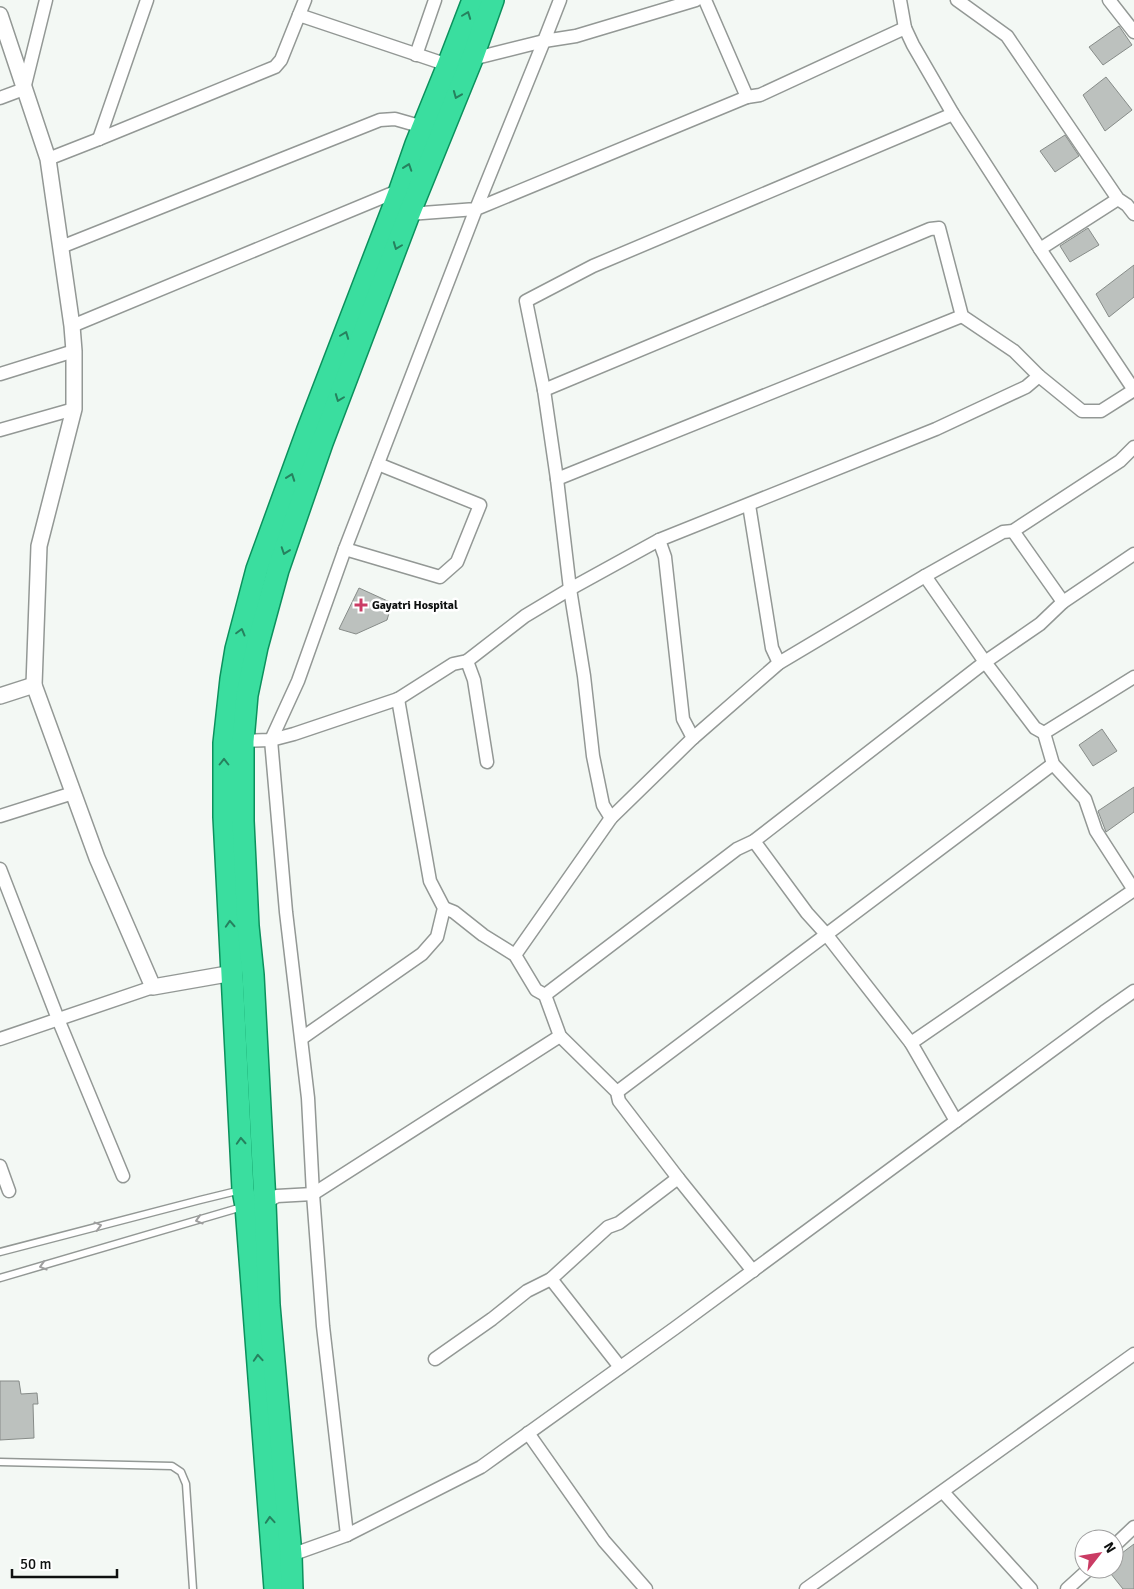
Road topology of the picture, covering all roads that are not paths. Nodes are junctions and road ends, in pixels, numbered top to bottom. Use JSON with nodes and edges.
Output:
{"nodes":[{"id":1,"x":46,"y":0,"type":"edge"},
{"id":2,"x":147,"y":0,"type":"edge"},
{"id":3,"x":305,"y":0,"type":"edge"},
{"id":4,"x":435,"y":0,"type":"edge"},
{"id":5,"x":473,"y":0,"type":"edge"},
{"id":6,"x":493,"y":0,"type":"edge"},
{"id":7,"x":560,"y":0,"type":"edge"},
{"id":8,"x":696,"y":0,"type":"edge"},
{"id":9,"x":705,"y":0,"type":"edge"},
{"id":10,"x":900,"y":0,"type":"edge"},
{"id":11,"x":957,"y":0,"type":"edge"},
{"id":12,"x":1109,"y":0,"type":"edge"},
{"id":13,"x":0,"y":15,"type":"edge"},
{"id":14,"x":299,"y":15,"type":"junction"},
{"id":15,"x":905,"y":28,"type":"junction"},
{"id":16,"x":1134,"y":32,"type":"edge"},
{"id":17,"x":544,"y":41,"type":"junction"},
{"id":18,"x":416,"y":55,"type":"junction"},
{"id":19,"x":472,"y":59,"type":"junction"},
{"id":20,"x":448,"y":66,"type":"junction"},
{"id":21,"x":24,"y":89,"type":"junction"},
{"id":22,"x":747,"y":97,"type":"junction"},
{"id":23,"x":0,"y":98,"type":"edge"},
{"id":24,"x":953,"y":114,"type":"junction"},
{"id":25,"x":423,"y":127,"type":"junction"},
{"id":26,"x":99,"y":140,"type":"junction"},
{"id":27,"x":48,"y":159,"type":"junction"},
{"id":28,"x":400,"y":190,"type":"junction"},
{"id":29,"x":1118,"y":199,"type":"junction"},
{"id":30,"x":476,"y":209,"type":"junction"},
{"id":31,"x":409,"y":214,"type":"junction"},
{"id":32,"x":1134,"y":214,"type":"edge"},
{"id":33,"x":61,"y":247,"type":"junction"},
{"id":34,"x":1040,"y":249,"type":"junction"},
{"id":35,"x":962,"y":316,"type":"junction"},
{"id":36,"x":72,"y":326,"type":"junction"},
{"id":37,"x":74,"y":351,"type":"junction"},
{"id":38,"x":0,"y":374,"type":"edge"},
{"id":39,"x":1038,"y":376,"type":"junction"},
{"id":40,"x":544,"y":390,"type":"junction"},
{"id":41,"x":1134,"y":390,"type":"edge"},
{"id":42,"x":74,"y":409,"type":"junction"},
{"id":43,"x":0,"y":430,"type":"edge"},
{"id":44,"x":1134,"y":447,"type":"edge"},
{"id":45,"x":378,"y":464,"type":"junction"},
{"id":46,"x":557,"y":480,"type":"junction"},
{"id":47,"x":749,"y":505,"type":"junction"},
{"id":48,"x":1013,"y":531,"type":"junction"},
{"id":49,"x":659,"y":540,"type":"junction"},
{"id":50,"x":345,"y":549,"type":"junction"},
{"id":51,"x":1134,"y":554,"type":"edge"},
{"id":52,"x":925,"y":576,"type":"junction"},
{"id":53,"x":570,"y":589,"type":"junction"},
{"id":54,"x":1063,"y":602,"type":"junction"},
{"id":55,"x":466,"y":661,"type":"junction"},
{"id":56,"x":985,"y":662,"type":"junction"},
{"id":57,"x":779,"y":663,"type":"junction"},
{"id":58,"x":1134,"y":677,"type":"edge"},
{"id":59,"x":34,"y":685,"type":"junction"},
{"id":60,"x":0,"y":696,"type":"edge"},
{"id":61,"x":398,"y":699,"type":"junction"},
{"id":62,"x":1044,"y":733,"type":"junction"},
{"id":63,"x":693,"y":738,"type":"junction"},
{"id":64,"x":272,"y":740,"type":"junction"},
{"id":65,"x":243,"y":741,"type":"junction"},
{"id":66,"x":487,"y":762,"type":"dead end"},
{"id":67,"x":1053,"y":764,"type":"junction"},
{"id":68,"x":73,"y":793,"type":"junction"},
{"id":69,"x":0,"y":816,"type":"edge"},
{"id":70,"x":611,"y":818,"type":"junction"},
{"id":71,"x":754,"y":841,"type":"junction"},
{"id":72,"x":0,"y":870,"type":"edge"},
{"id":73,"x":1134,"y":890,"type":"edge"},
{"id":74,"x":444,"y":908,"type":"junction"},
{"id":75,"x":826,"y":934,"type":"junction"},
{"id":76,"x":515,"y":954,"type":"junction"},
{"id":77,"x":233,"y":973,"type":"junction"},
{"id":78,"x":154,"y":987,"type":"junction"},
{"id":79,"x":1134,"y":991,"type":"edge"},
{"id":80,"x":545,"y":995,"type":"junction"},
{"id":81,"x":58,"y":1019,"type":"junction"},
{"id":82,"x":560,"y":1036,"type":"junction"},
{"id":83,"x":302,"y":1038,"type":"junction"},
{"id":84,"x":0,"y":1039,"type":"edge"},
{"id":85,"x":911,"y":1043,"type":"junction"},
{"id":86,"x":616,"y":1092,"type":"junction"},
{"id":87,"x":956,"y":1121,"type":"junction"},
{"id":88,"x":0,"y":1166,"type":"edge"},
{"id":89,"x":123,"y":1176,"type":"dead end"},
{"id":90,"x":678,"y":1178,"type":"junction"},
{"id":91,"x":9,"y":1191,"type":"dead end"},
{"id":92,"x":313,"y":1194,"type":"junction"},
{"id":93,"x":259,"y":1197,"type":"junction"},
{"id":94,"x":0,"y":1252,"type":"edge"},
{"id":95,"x":753,"y":1271,"type":"junction"},
{"id":96,"x":0,"y":1278,"type":"edge"},
{"id":97,"x":551,"y":1279,"type":"junction"},
{"id":98,"x":1134,"y":1354,"type":"edge"},
{"id":99,"x":435,"y":1360,"type":"dead end"},
{"id":100,"x":620,"y":1367,"type":"junction"},
{"id":101,"x":528,"y":1433,"type":"junction"},
{"id":102,"x":0,"y":1462,"type":"edge"},
{"id":103,"x":943,"y":1492,"type":"junction"},
{"id":104,"x":346,"y":1535,"type":"junction"},
{"id":105,"x":291,"y":1555,"type":"junction"},
{"id":106,"x":1078,"y":1579,"type":"edge"},
{"id":107,"x":193,"y":1589,"type":"edge"},
{"id":108,"x":275,"y":1589,"type":"edge"},
{"id":109,"x":292,"y":1589,"type":"edge"},
{"id":110,"x":646,"y":1589,"type":"edge"},
{"id":111,"x":806,"y":1589,"type":"edge"},
{"id":112,"x":1031,"y":1589,"type":"edge"},
{"id":113,"x":1067,"y":1589,"type":"edge"}],
"edges":[{"from":1,"to":21,"type":"street"},
{"from":2,"to":26,"type":"street"},
{"from":3,"to":14,"type":"street"},
{"from":4,"to":18,"type":"street"},
{"from":20,"to":5,"type":"highway","one_way":true},
{"from":6,"to":19,"type":"highway"},
{"from":7,"to":17,"type":"street"},
{"from":8,"to":17,"type":"street"},
{"from":9,"to":22,"type":"street"},
{"from":10,"to":15,"type":"street"},
{"from":11,"to":29,"type":"street"},
{"from":12,"to":16,"type":"street"},
{"from":13,"to":21,"type":"street"},
{"from":14,"to":18,"type":"street"},
{"from":14,"to":26,"type":"street"},
{"from":15,"to":22,"type":"street"},
{"from":15,"to":24,"type":"street"},
{"from":17,"to":19,"type":"street"},
{"from":17,"to":30,"type":"street"},
{"from":18,"to":20,"type":"street"},
{"from":19,"to":20,"type":"street"},
{"from":19,"to":31,"type":"highway","one_way":true},
{"from":20,"to":25,"type":"highway"},
{"from":21,"to":23,"type":"street"},
{"from":21,"to":27,"type":"street"},
{"from":22,"to":30,"type":"street"},
{"from":24,"to":34,"type":"street"},
{"from":24,"to":40,"type":"street"},
{"from":28,"to":25,"type":"highway","one_way":true},
{"from":25,"to":33,"type":"street"},
{"from":26,"to":27,"type":"street"},
{"from":27,"to":33,"type":"street"},
{"from":28,"to":36,"type":"street"},
{"from":77,"to":28,"type":"highway","one_way":true},
{"from":29,"to":32,"type":"street"},
{"from":29,"to":34,"type":"street"},
{"from":30,"to":31,"type":"street"},
{"from":30,"to":45,"type":"street"},
{"from":31,"to":65,"type":"highway","one_way":true},
{"from":33,"to":36,"type":"street"},
{"from":34,"to":41,"type":"street"},
{"from":35,"to":39,"type":"street"},
{"from":35,"to":40,"type":"street"},
{"from":35,"to":46,"type":"street"},
{"from":36,"to":37,"type":"street"},
{"from":37,"to":38,"type":"street"},
{"from":37,"to":42,"type":"street"},
{"from":39,"to":41,"type":"street"},
{"from":39,"to":47,"type":"street"},
{"from":40,"to":46,"type":"street"},
{"from":42,"to":43,"type":"street"},
{"from":42,"to":59,"type":"street"},
{"from":44,"to":48,"type":"street"},
{"from":45,"to":50,"type":"street"},
{"from":45,"to":50,"type":"street"},
{"from":46,"to":53,"type":"street"},
{"from":47,"to":49,"type":"street"},
{"from":47,"to":57,"type":"street"},
{"from":48,"to":52,"type":"street"},
{"from":48,"to":54,"type":"street"},
{"from":49,"to":53,"type":"street"},
{"from":49,"to":63,"type":"street"},
{"from":50,"to":64,"type":"street"},
{"from":51,"to":54,"type":"street"},
{"from":52,"to":56,"type":"street"},
{"from":52,"to":57,"type":"street"},
{"from":53,"to":55,"type":"street"},
{"from":53,"to":70,"type":"street"},
{"from":54,"to":56,"type":"street"},
{"from":55,"to":61,"type":"street"},
{"from":55,"to":66,"type":"street"},
{"from":56,"to":62,"type":"street"},
{"from":56,"to":71,"type":"street"},
{"from":57,"to":63,"type":"street"},
{"from":58,"to":62,"type":"street"},
{"from":59,"to":60,"type":"street"},
{"from":59,"to":68,"type":"street"},
{"from":61,"to":64,"type":"street"},
{"from":61,"to":74,"type":"street"},
{"from":62,"to":67,"type":"street"},
{"from":63,"to":70,"type":"street"},
{"from":64,"to":65,"type":"street"},
{"from":64,"to":83,"type":"street"},
{"from":65,"to":93,"type":"highway"},
{"from":67,"to":73,"type":"street"},
{"from":67,"to":75,"type":"street"},
{"from":68,"to":69,"type":"street"},
{"from":68,"to":78,"type":"street"},
{"from":70,"to":76,"type":"street"},
{"from":71,"to":75,"type":"street"},
{"from":71,"to":80,"type":"street"},
{"from":72,"to":81,"type":"street"},
{"from":73,"to":85,"type":"street"},
{"from":74,"to":76,"type":"street"},
{"from":74,"to":83,"type":"street"},
{"from":75,"to":85,"type":"street"},
{"from":75,"to":86,"type":"street"},
{"from":76,"to":80,"type":"street"},
{"from":77,"to":78,"type":"street"},
{"from":93,"to":77,"type":"highway","one_way":true},
{"from":78,"to":81,"type":"street"},
{"from":79,"to":87,"type":"street"},
{"from":80,"to":82,"type":"street"},
{"from":81,"to":84,"type":"street"},
{"from":81,"to":89,"type":"street"},
{"from":82,"to":86,"type":"street"},
{"from":82,"to":92,"type":"street"},
{"from":83,"to":92,"type":"street"},
{"from":85,"to":87,"type":"street"},
{"from":86,"to":90,"type":"street"},
{"from":87,"to":95,"type":"street"},
{"from":88,"to":91,"type":"street"},
{"from":90,"to":95,"type":"street"},
{"from":90,"to":97,"type":"street"},
{"from":92,"to":93,"type":"street"},
{"from":92,"to":104,"type":"street"},
{"from":94,"to":93,"type":"lane","one_way":true},
{"from":93,"to":96,"type":"lane","one_way":true},
{"from":93,"to":105,"type":"highway"},
{"from":108,"to":93,"type":"highway","one_way":true},
{"from":95,"to":100,"type":"street"},
{"from":97,"to":99,"type":"street"},
{"from":97,"to":100,"type":"street"},
{"from":98,"to":103,"type":"street"},
{"from":100,"to":101,"type":"street"},
{"from":101,"to":104,"type":"street"},
{"from":101,"to":110,"type":"street"},
{"from":102,"to":107,"type":"lane"},
{"from":103,"to":111,"type":"street"},
{"from":103,"to":112,"type":"street"},
{"from":104,"to":105,"type":"street"},
{"from":105,"to":109,"type":"highway"},
{"from":106,"to":113,"type":"street"}]}
